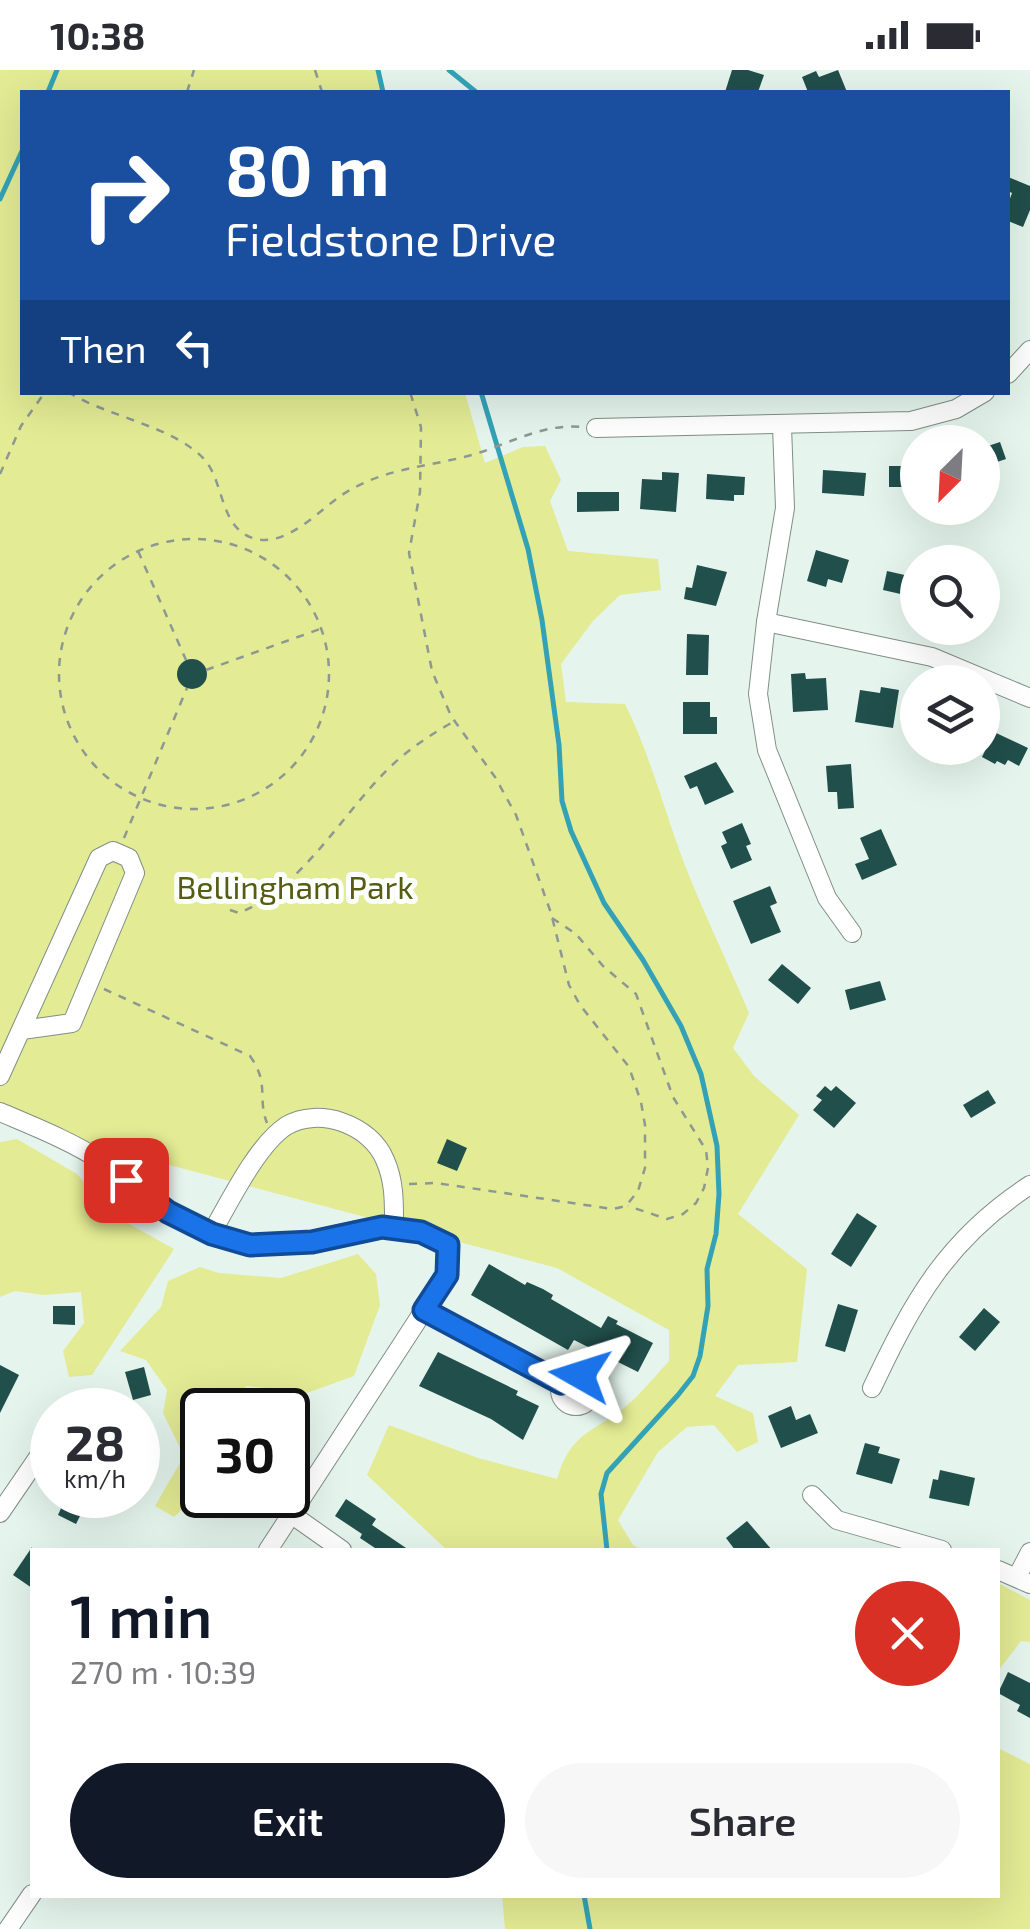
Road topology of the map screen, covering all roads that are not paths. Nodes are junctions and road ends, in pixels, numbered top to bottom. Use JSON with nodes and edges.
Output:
{"nodes":[{"id":1,"x":1030,"y":350,"type":"edge"},
{"id":2,"x":1010,"y":372,"type":"edge"},
{"id":3,"x":980,"y":395,"type":"edge"},
{"id":4,"x":782,"y":426,"type":"junction"},
{"id":5,"x":596,"y":428,"type":"road end"},
{"id":6,"x":766,"y":622,"type":"junction"},
{"id":7,"x":1030,"y":698,"type":"edge"},
{"id":8,"x":852,"y":934,"type":"dead end"},
{"id":9,"x":22,"y":1030,"type":"junction"},
{"id":10,"x":0,"y":1076,"type":"edge"},
{"id":11,"x":0,"y":1112,"type":"edge"},
{"id":12,"x":1030,"y":1185,"type":"edge"},
{"id":13,"x":394,"y":1228,"type":"junction"},
{"id":14,"x":212,"y":1234,"type":"junction"},
{"id":15,"x":424,"y":1310,"type":"junction"},
{"id":16,"x":561,"y":1383,"type":"dead end"},
{"id":17,"x":872,"y":1388,"type":"dead end"},
{"id":18,"x":30,"y":1469,"type":"edge"},
{"id":19,"x":310,"y":1485,"type":"edge"},
{"id":20,"x":812,"y":1494,"type":"dead end"},
{"id":21,"x":0,"y":1513,"type":"edge"},
{"id":22,"x":288,"y":1518,"type":"edge"},
{"id":23,"x":297,"y":1518,"type":"edge"},
{"id":24,"x":269,"y":1548,"type":"edge"},
{"id":25,"x":339,"y":1548,"type":"edge"},
{"id":26,"x":935,"y":1548,"type":"edge"},
{"id":27,"x":1030,"y":1552,"type":"edge"},
{"id":28,"x":1023,"y":1580,"type":"edge"},
{"id":29,"x":30,"y":1897,"type":"edge"},
{"id":30,"x":8,"y":1929,"type":"edge"}],
"edges":[{"from":1,"to":2,"type":"street"},
{"from":3,"to":4,"type":"street"},
{"from":4,"to":5,"type":"street"},
{"from":4,"to":6,"type":"street"},
{"from":6,"to":7,"type":"street"},
{"from":6,"to":8,"type":"street"},
{"from":9,"to":9,"type":"street"},
{"from":9,"to":10,"type":"street"},
{"from":11,"to":14,"type":"street"},
{"from":12,"to":17,"type":"street"},
{"from":13,"to":14,"type":"street"},
{"from":13,"to":14,"type":"street"},
{"from":13,"to":15,"type":"street"},
{"from":15,"to":16,"type":"street"},
{"from":15,"to":19,"type":"street"},
{"from":18,"to":21,"type":"street"},
{"from":20,"to":26,"type":"street"},
{"from":22,"to":24,"type":"street"},
{"from":23,"to":25,"type":"street"},
{"from":27,"to":28,"type":"street"},
{"from":29,"to":30,"type":"street"}]}
